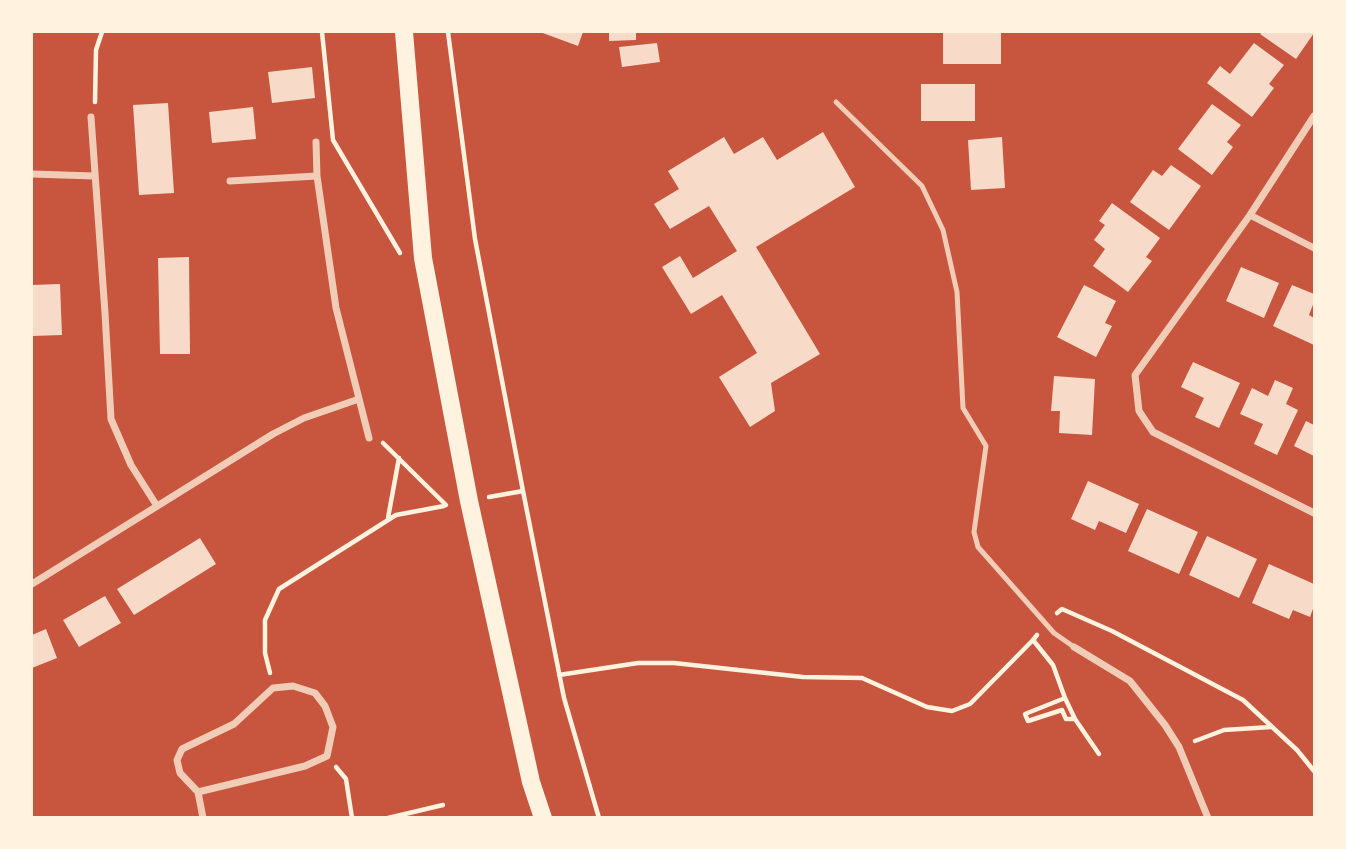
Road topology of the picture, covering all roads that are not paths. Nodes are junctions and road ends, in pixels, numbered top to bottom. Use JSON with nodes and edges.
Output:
{"nodes":[{"id":1,"x":404,"y":32,"type":"edge"},
{"id":2,"x":836,"y":102,"type":"dead end"},
{"id":3,"x":1314,"y":116,"type":"edge"},
{"id":4,"x":91,"y":117,"type":"road end"},
{"id":5,"x":316,"y":142,"type":"dead end"},
{"id":6,"x":32,"y":174,"type":"edge"},
{"id":7,"x":94,"y":176,"type":"junction"},
{"id":8,"x":317,"y":176,"type":"junction"},
{"id":9,"x":230,"y":181,"type":"dead end"},
{"id":10,"x":1250,"y":215,"type":"junction"},
{"id":11,"x":1314,"y":248,"type":"edge"},
{"id":12,"x":359,"y":399,"type":"junction"},
{"id":13,"x":369,"y":438,"type":"road end"},
{"id":14,"x":157,"y":506,"type":"junction"},
{"id":15,"x":1314,"y":513,"type":"edge"},
{"id":16,"x":32,"y":584,"type":"edge"},
{"id":17,"x":1074,"y":646,"type":"joint"},
{"id":18,"x":198,"y":792,"type":"junction"},
{"id":19,"x":203,"y":817,"type":"edge"},
{"id":20,"x":543,"y":817,"type":"edge"},
{"id":21,"x":1208,"y":817,"type":"edge"}],
"edges":[{"from":1,"to":20,"type":"main road"},
{"from":2,"to":17,"type":"lane"},
{"from":3,"to":10,"type":"street"},
{"from":4,"to":7,"type":"street"},
{"from":5,"to":8,"type":"street"},
{"from":6,"to":7,"type":"street"},
{"from":7,"to":14,"type":"street"},
{"from":8,"to":9,"type":"street"},
{"from":8,"to":12,"type":"street"},
{"from":10,"to":11,"type":"street"},
{"from":10,"to":15,"type":"street"},
{"from":12,"to":13,"type":"street"},
{"from":12,"to":14,"type":"street"},
{"from":14,"to":16,"type":"street"},
{"from":17,"to":21,"type":"street"},
{"from":18,"to":18,"type":"street"},
{"from":18,"to":19,"type":"street"}]}
